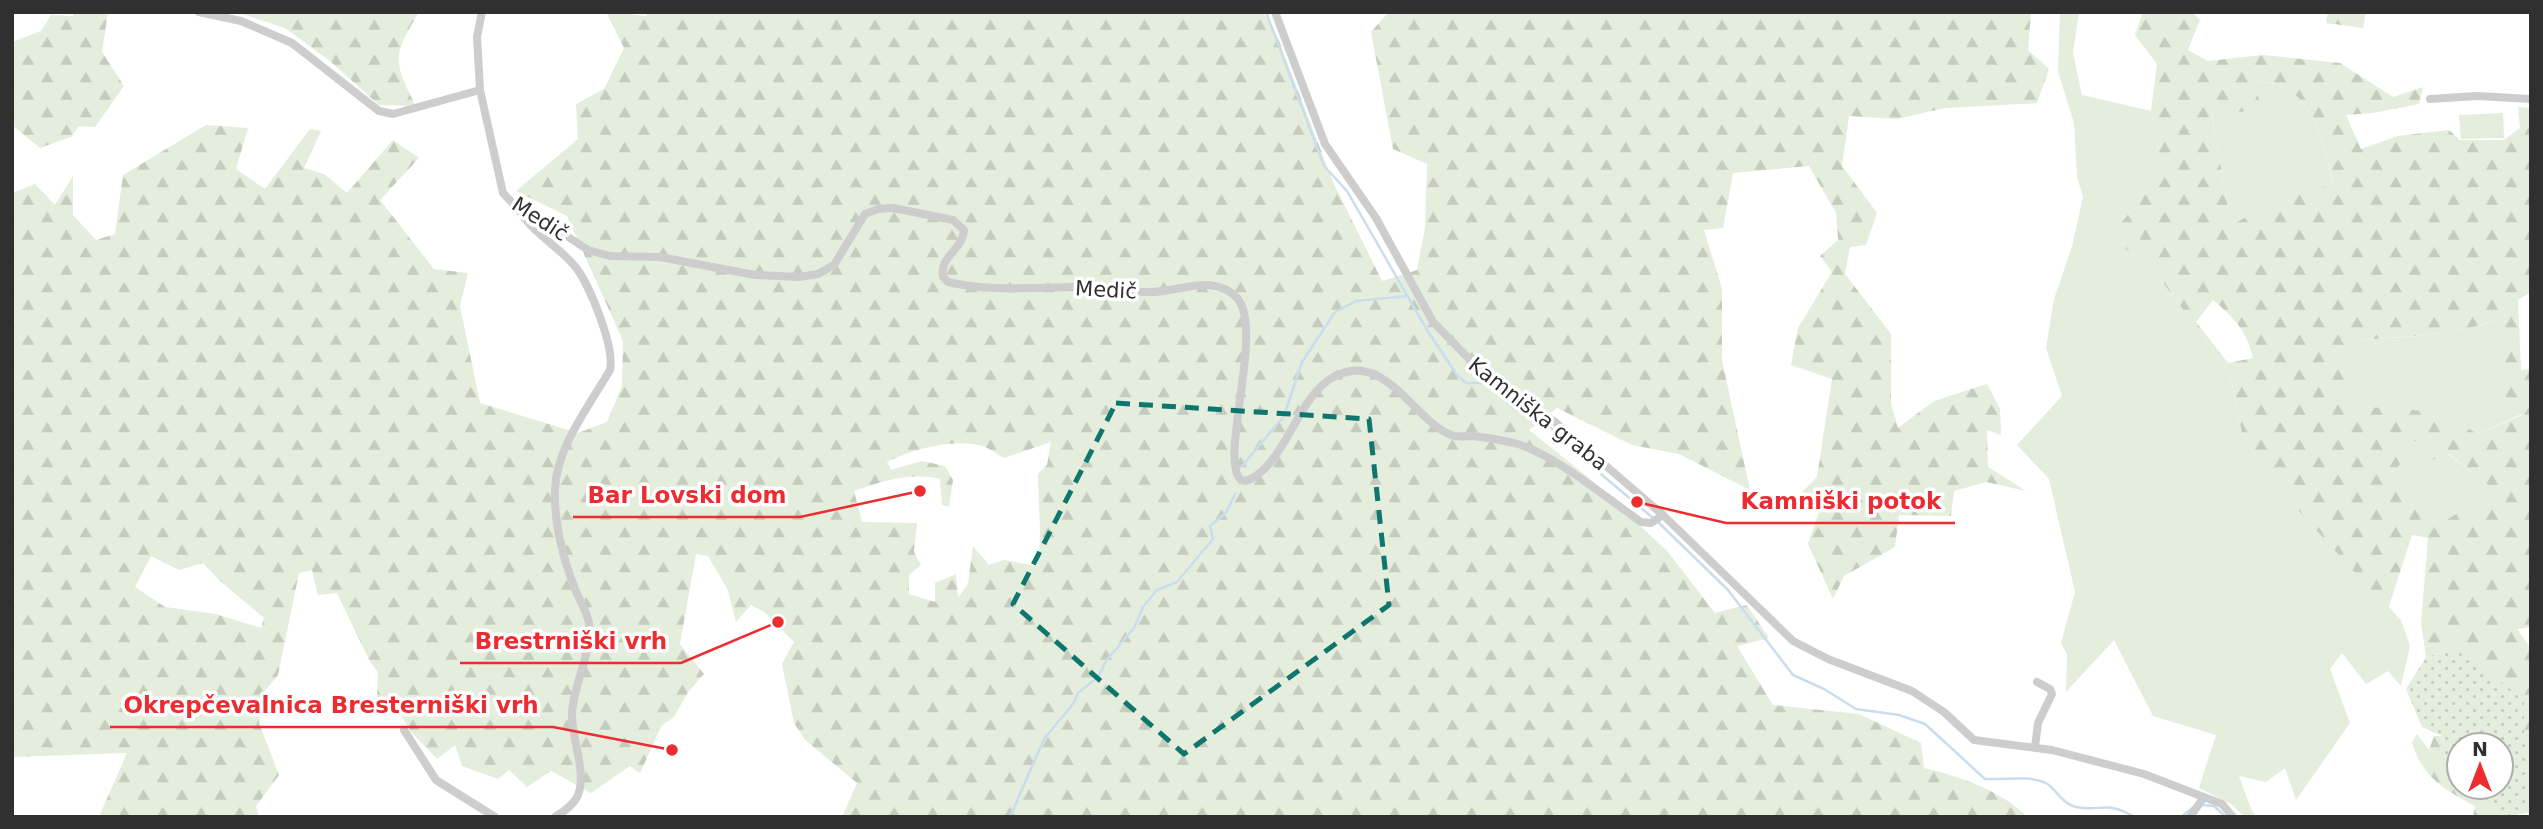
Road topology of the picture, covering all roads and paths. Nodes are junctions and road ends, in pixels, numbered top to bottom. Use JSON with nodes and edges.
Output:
{"nodes":[{"id":1,"x":199,"y":12,"type":"edge"},
{"id":2,"x":482,"y":12,"type":"edge"},
{"id":3,"x":1275,"y":12,"type":"edge"},
{"id":4,"x":480,"y":90,"type":"junction"},
{"id":5,"x":2430,"y":99,"type":"dead end"},
{"id":6,"x":2531,"y":99,"type":"edge"},
{"id":7,"x":519,"y":210,"type":"junction"},
{"id":8,"x":1657,"y":519,"type":"junction"},
{"id":9,"x":2037,"y":682,"type":"dead end"},
{"id":10,"x":404,"y":730,"type":"dead end"},
{"id":11,"x":2035,"y":747,"type":"junction"},
{"id":12,"x":2202,"y":802,"type":"junction"},
{"id":13,"x":495,"y":817,"type":"edge"},
{"id":14,"x":555,"y":817,"type":"edge"},
{"id":15,"x":2190,"y":817,"type":"edge"},
{"id":16,"x":2233,"y":817,"type":"edge"}],
"edges":[{"from":1,"to":4,"type":"street"},
{"from":2,"to":4,"type":"street","name":"Medič"},
{"from":3,"to":8,"type":"street","name":"Kamniška graba"},
{"from":4,"to":7,"type":"street","name":"Medič"},
{"from":5,"to":6,"type":"street"},
{"from":7,"to":8,"type":"street","name":"Medič"},
{"from":7,"to":14,"type":"street"},
{"from":8,"to":11,"type":"street","name":"Kamniška graba"},
{"from":9,"to":11,"type":"street"},
{"from":10,"to":13,"type":"street"},
{"from":11,"to":12,"type":"street","name":"Kamniška graba"},
{"from":12,"to":15,"type":"street"},
{"from":12,"to":16,"type":"street","name":"Kamniška graba"}]}
